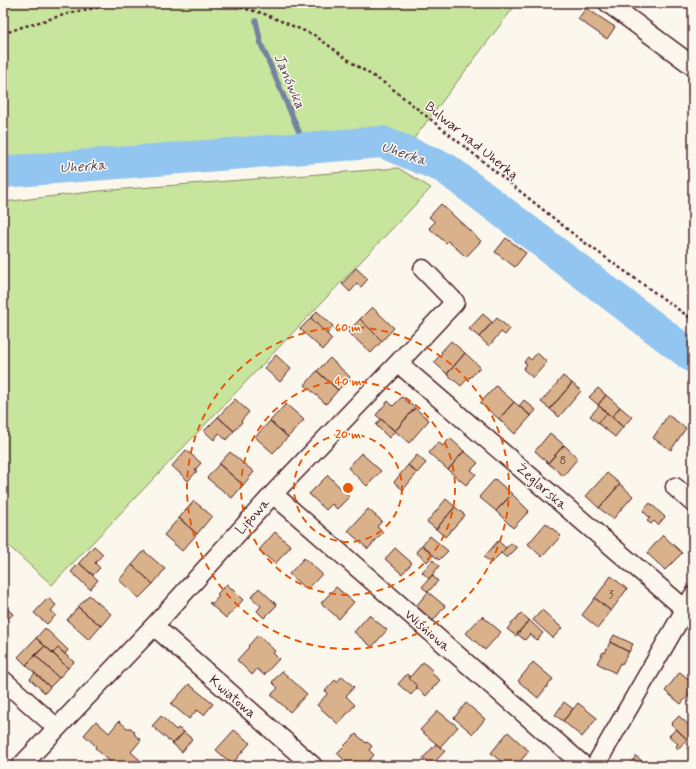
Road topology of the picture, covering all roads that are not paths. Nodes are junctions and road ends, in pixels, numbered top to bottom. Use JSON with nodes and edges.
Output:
{"nodes":[{"id":1,"x":608,"y":3,"type":"edge"},
{"id":2,"x":693,"y":66,"type":"edge"},
{"id":3,"x":423,"y":269,"type":"dead end"},
{"id":4,"x":398,"y":363,"type":"junction"},
{"id":5,"x":675,"y":487,"type":"dead end"},
{"id":6,"x":273,"y":494,"type":"junction"},
{"id":7,"x":693,"y":503,"type":"edge"},
{"id":8,"x":689,"y":603,"type":"edge"},
{"id":9,"x":154,"y":626,"type":"junction"},
{"id":10,"x":3,"y":680,"type":"edge"},
{"id":11,"x":57,"y":728,"type":"junction"},
{"id":12,"x":20,"y":766,"type":"edge"},
{"id":13,"x":313,"y":766,"type":"edge"},
{"id":14,"x":584,"y":766,"type":"edge"},
{"id":15,"x":595,"y":766,"type":"edge"}],
"edges":[{"from":1,"to":2,"type":"street"},
{"from":3,"to":4,"type":"street","name":"Lipowa"},
{"from":4,"to":6,"type":"street","name":"Lipowa"},
{"from":4,"to":8,"type":"street","name":"Żeglarska"},
{"from":5,"to":7,"type":"street"},
{"from":6,"to":9,"type":"street","name":"Lipowa"},
{"from":6,"to":14,"type":"street","name":"Wiśniowa"},
{"from":8,"to":15,"type":"street"},
{"from":9,"to":11,"type":"street","name":"Lipowa"},
{"from":9,"to":13,"type":"street","name":"Kwiatowa"},
{"from":10,"to":11,"type":"street"},
{"from":11,"to":12,"type":"street","name":"Lipowa"}]}
